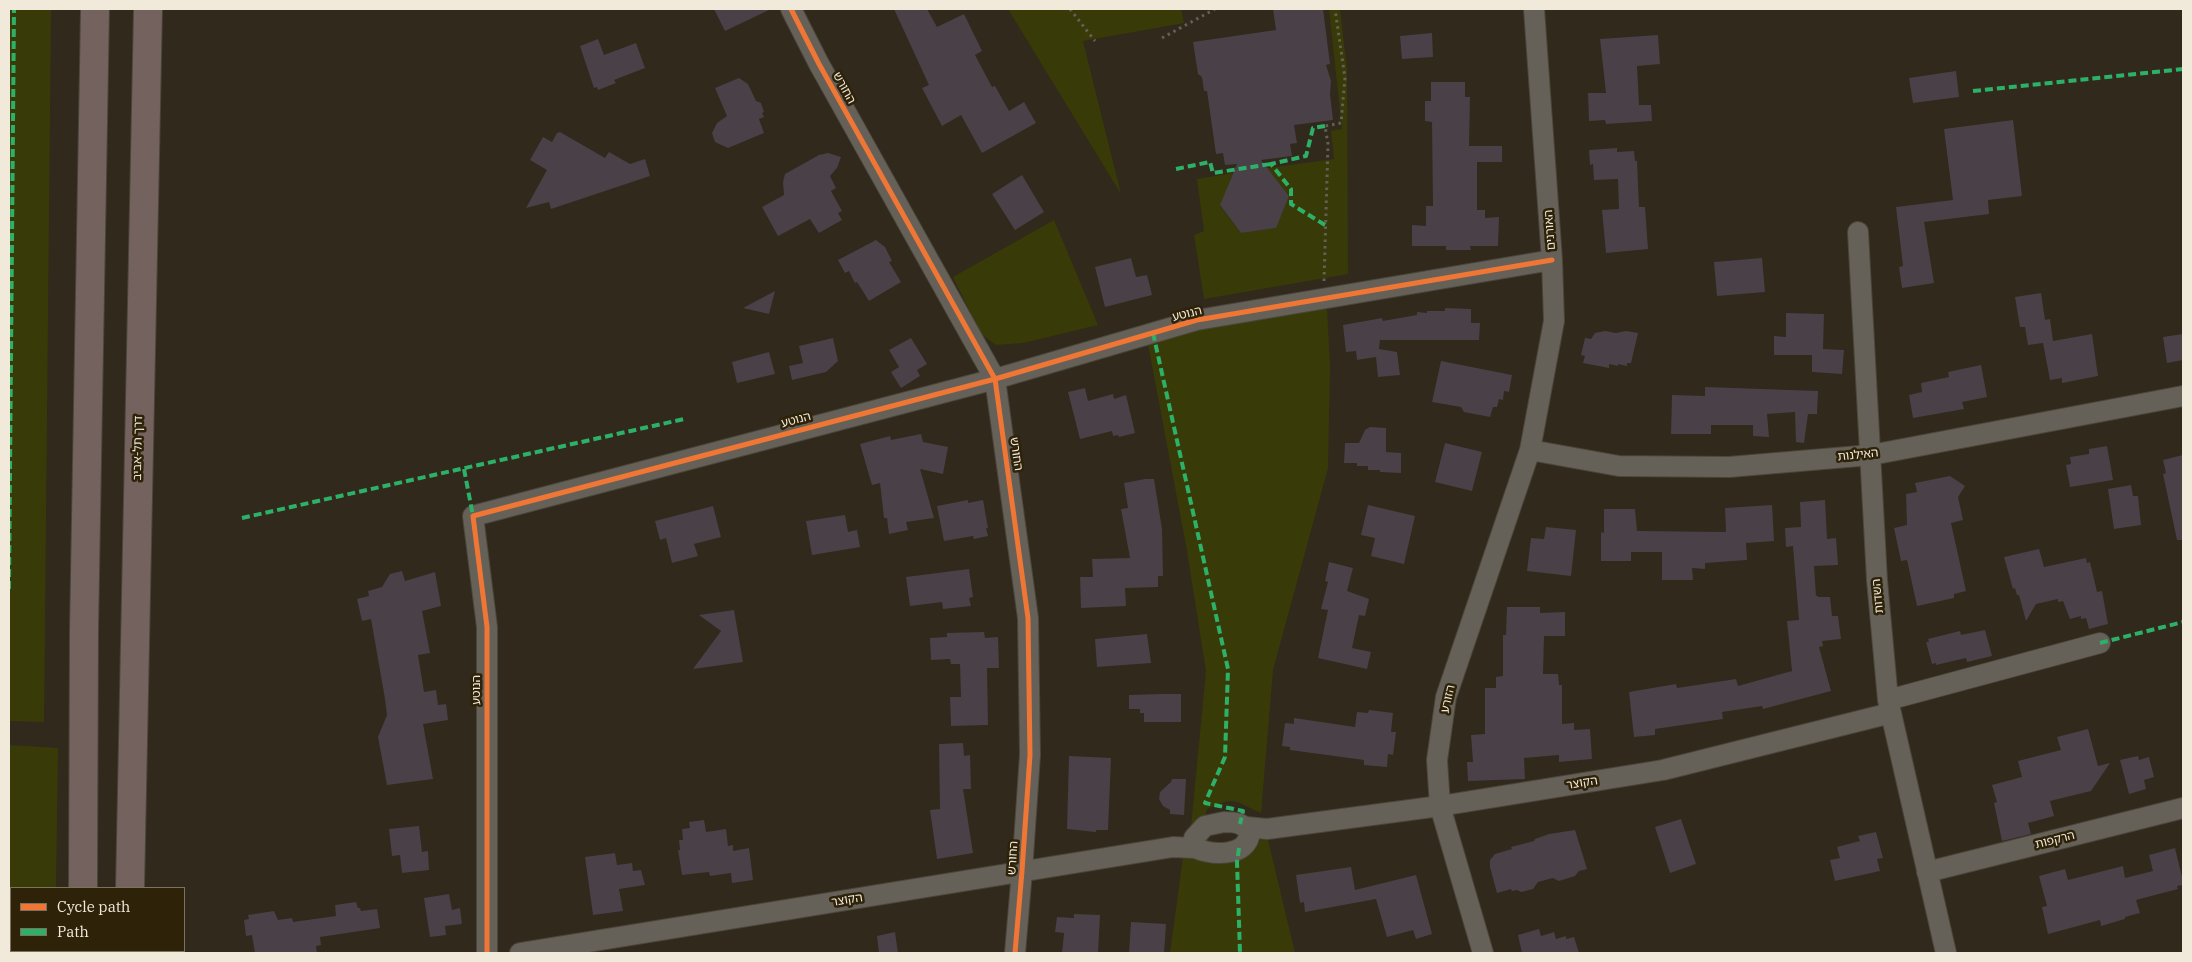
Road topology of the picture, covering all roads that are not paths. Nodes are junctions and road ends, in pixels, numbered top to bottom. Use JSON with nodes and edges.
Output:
{"nodes":[{"id":1,"x":94,"y":9,"type":"edge"},
{"id":2,"x":148,"y":9,"type":"edge"},
{"id":3,"x":791,"y":9,"type":"edge"},
{"id":4,"x":1534,"y":9,"type":"edge"},
{"id":5,"x":1858,"y":232,"type":"dead end"},
{"id":6,"x":1552,"y":260,"type":"junction"},
{"id":7,"x":995,"y":379,"type":"junction"},
{"id":8,"x":2183,"y":396,"type":"edge"},
{"id":9,"x":1530,"y":450,"type":"junction"},
{"id":10,"x":1871,"y":455,"type":"junction"},
{"id":11,"x":84,"y":631,"type":"junction"},
{"id":12,"x":2100,"y":643,"type":"dead end"},
{"id":13,"x":1890,"y":707,"type":"junction"},
{"id":14,"x":1440,"y":806,"type":"junction"},
{"id":15,"x":2183,"y":808,"type":"edge"},
{"id":16,"x":1248,"y":833,"type":"junction"},
{"id":17,"x":1195,"y":843,"type":"junction"},
{"id":18,"x":1022,"y":871,"type":"junction"},
{"id":19,"x":1927,"y":872,"type":"junction"},
{"id":20,"x":67,"y":887,"type":"edge"},
{"id":21,"x":83,"y":887,"type":"edge"},
{"id":22,"x":130,"y":887,"type":"edge"},
{"id":23,"x":487,"y":953,"type":"edge"},
{"id":24,"x":520,"y":953,"type":"edge"},
{"id":25,"x":1014,"y":953,"type":"edge"},
{"id":26,"x":1483,"y":953,"type":"edge"},
{"id":27,"x":1946,"y":953,"type":"edge"}],
"edges":[{"from":1,"to":11,"type":"highway"},
{"from":2,"to":22,"type":"highway","name":"דרך תל-אביב"},
{"from":3,"to":7,"type":"street","name":"החורש"},
{"from":4,"to":6,"type":"street","name":"האורנים"},
{"from":5,"to":10,"type":"street","name":"השדות"},
{"from":6,"to":7,"type":"street","name":"הנוטע"},
{"from":6,"to":9,"type":"street","name":"האורנים"},
{"from":7,"to":18,"type":"street","name":"החורש"},
{"from":7,"to":23,"type":"street","name":"הנוטע"},
{"from":8,"to":10,"type":"street","name":"האילנות"},
{"from":9,"to":10,"type":"street","name":"האילנות"},
{"from":9,"to":14,"type":"street","name":"הזורע"},
{"from":10,"to":13,"type":"street","name":"השדות"},
{"from":11,"to":20,"type":"highway"},
{"from":11,"to":21,"type":"highway"},
{"from":12,"to":13,"type":"street","name":"הקוצר"},
{"from":13,"to":14,"type":"street","name":"הקוצר"},
{"from":13,"to":19,"type":"street","name":"השדות"},
{"from":14,"to":16,"type":"street","name":"הקוצר"},
{"from":14,"to":26,"type":"street","name":"הזורע"},
{"from":15,"to":19,"type":"street","name":"הרקפות"},
{"from":16,"to":17,"type":"street","name":"הקוצר"},
{"from":16,"to":17,"type":"street","name":"הקוצר"},
{"from":17,"to":18,"type":"street","name":"הקוצר"},
{"from":18,"to":24,"type":"street","name":"הקוצר"},
{"from":18,"to":25,"type":"street","name":"החורש"},
{"from":19,"to":27,"type":"street","name":"השדות"}]}
